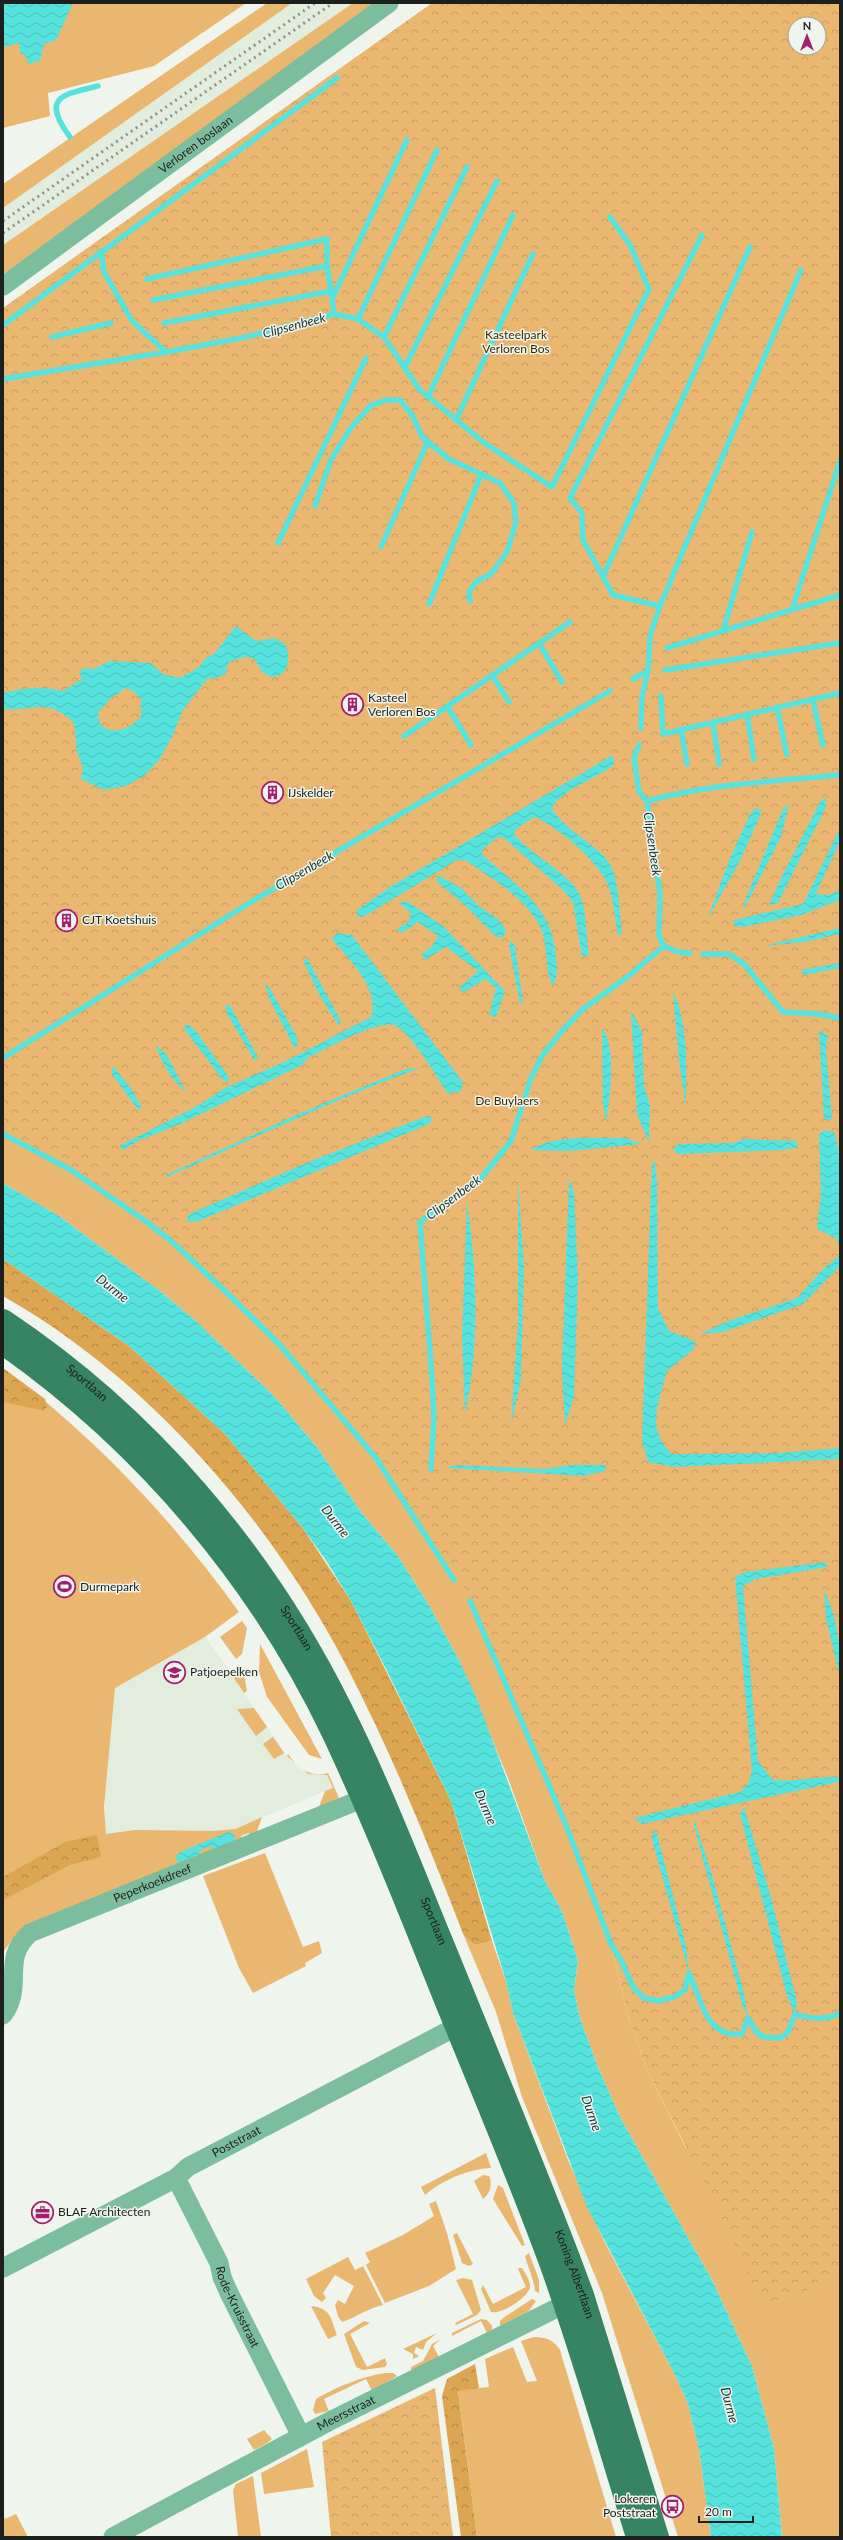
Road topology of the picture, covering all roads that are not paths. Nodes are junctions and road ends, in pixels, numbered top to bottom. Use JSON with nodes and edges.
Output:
{"nodes":[{"id":1,"x":389,"y":3,"type":"edge"},
{"id":2,"x":3,"y":286,"type":"edge"},
{"id":3,"x":3,"y":1320,"type":"edge"},
{"id":4,"x":3,"y":1344,"type":"edge"},
{"id":5,"x":362,"y":1799,"type":"junction"},
{"id":6,"x":3,"y":2015,"type":"edge"},
{"id":7,"x":465,"y":2023,"type":"junction"},
{"id":8,"x":176,"y":2178,"type":"junction"},
{"id":9,"x":3,"y":2268,"type":"edge"},
{"id":10,"x":574,"y":2300,"type":"junction"},
{"id":11,"x":301,"y":2436,"type":"junction"},
{"id":12,"x":113,"y":2537,"type":"edge"},
{"id":13,"x":637,"y":2537,"type":"edge"},
{"id":14,"x":658,"y":2537,"type":"edge"}],
"edges":[{"from":1,"to":2,"type":"street","name":"Verloren boslaan"},
{"from":3,"to":7,"type":"main road","name":"Sportlaan"},
{"from":4,"to":5,"type":"main road","name":"Sportlaan"},
{"from":5,"to":6,"type":"street","name":"Peperkoekdreef"},
{"from":5,"to":7,"type":"main road","name":"Sportlaan"},
{"from":7,"to":8,"type":"street","name":"Poststraat"},
{"from":7,"to":10,"type":"main road","name":"Koning Albertlaan"},
{"from":8,"to":9,"type":"street","name":"Poststraat"},
{"from":8,"to":11,"type":"street","name":"Rode-Kruisstraat"},
{"from":10,"to":11,"type":"street","name":"Meersstraat"},
{"from":10,"to":13,"type":"main road","name":"Koning Albertlaan"},
{"from":10,"to":14,"type":"main road","name":"Koning Albertlaan"},
{"from":11,"to":12,"type":"street","name":"Meersstraat"}]}
